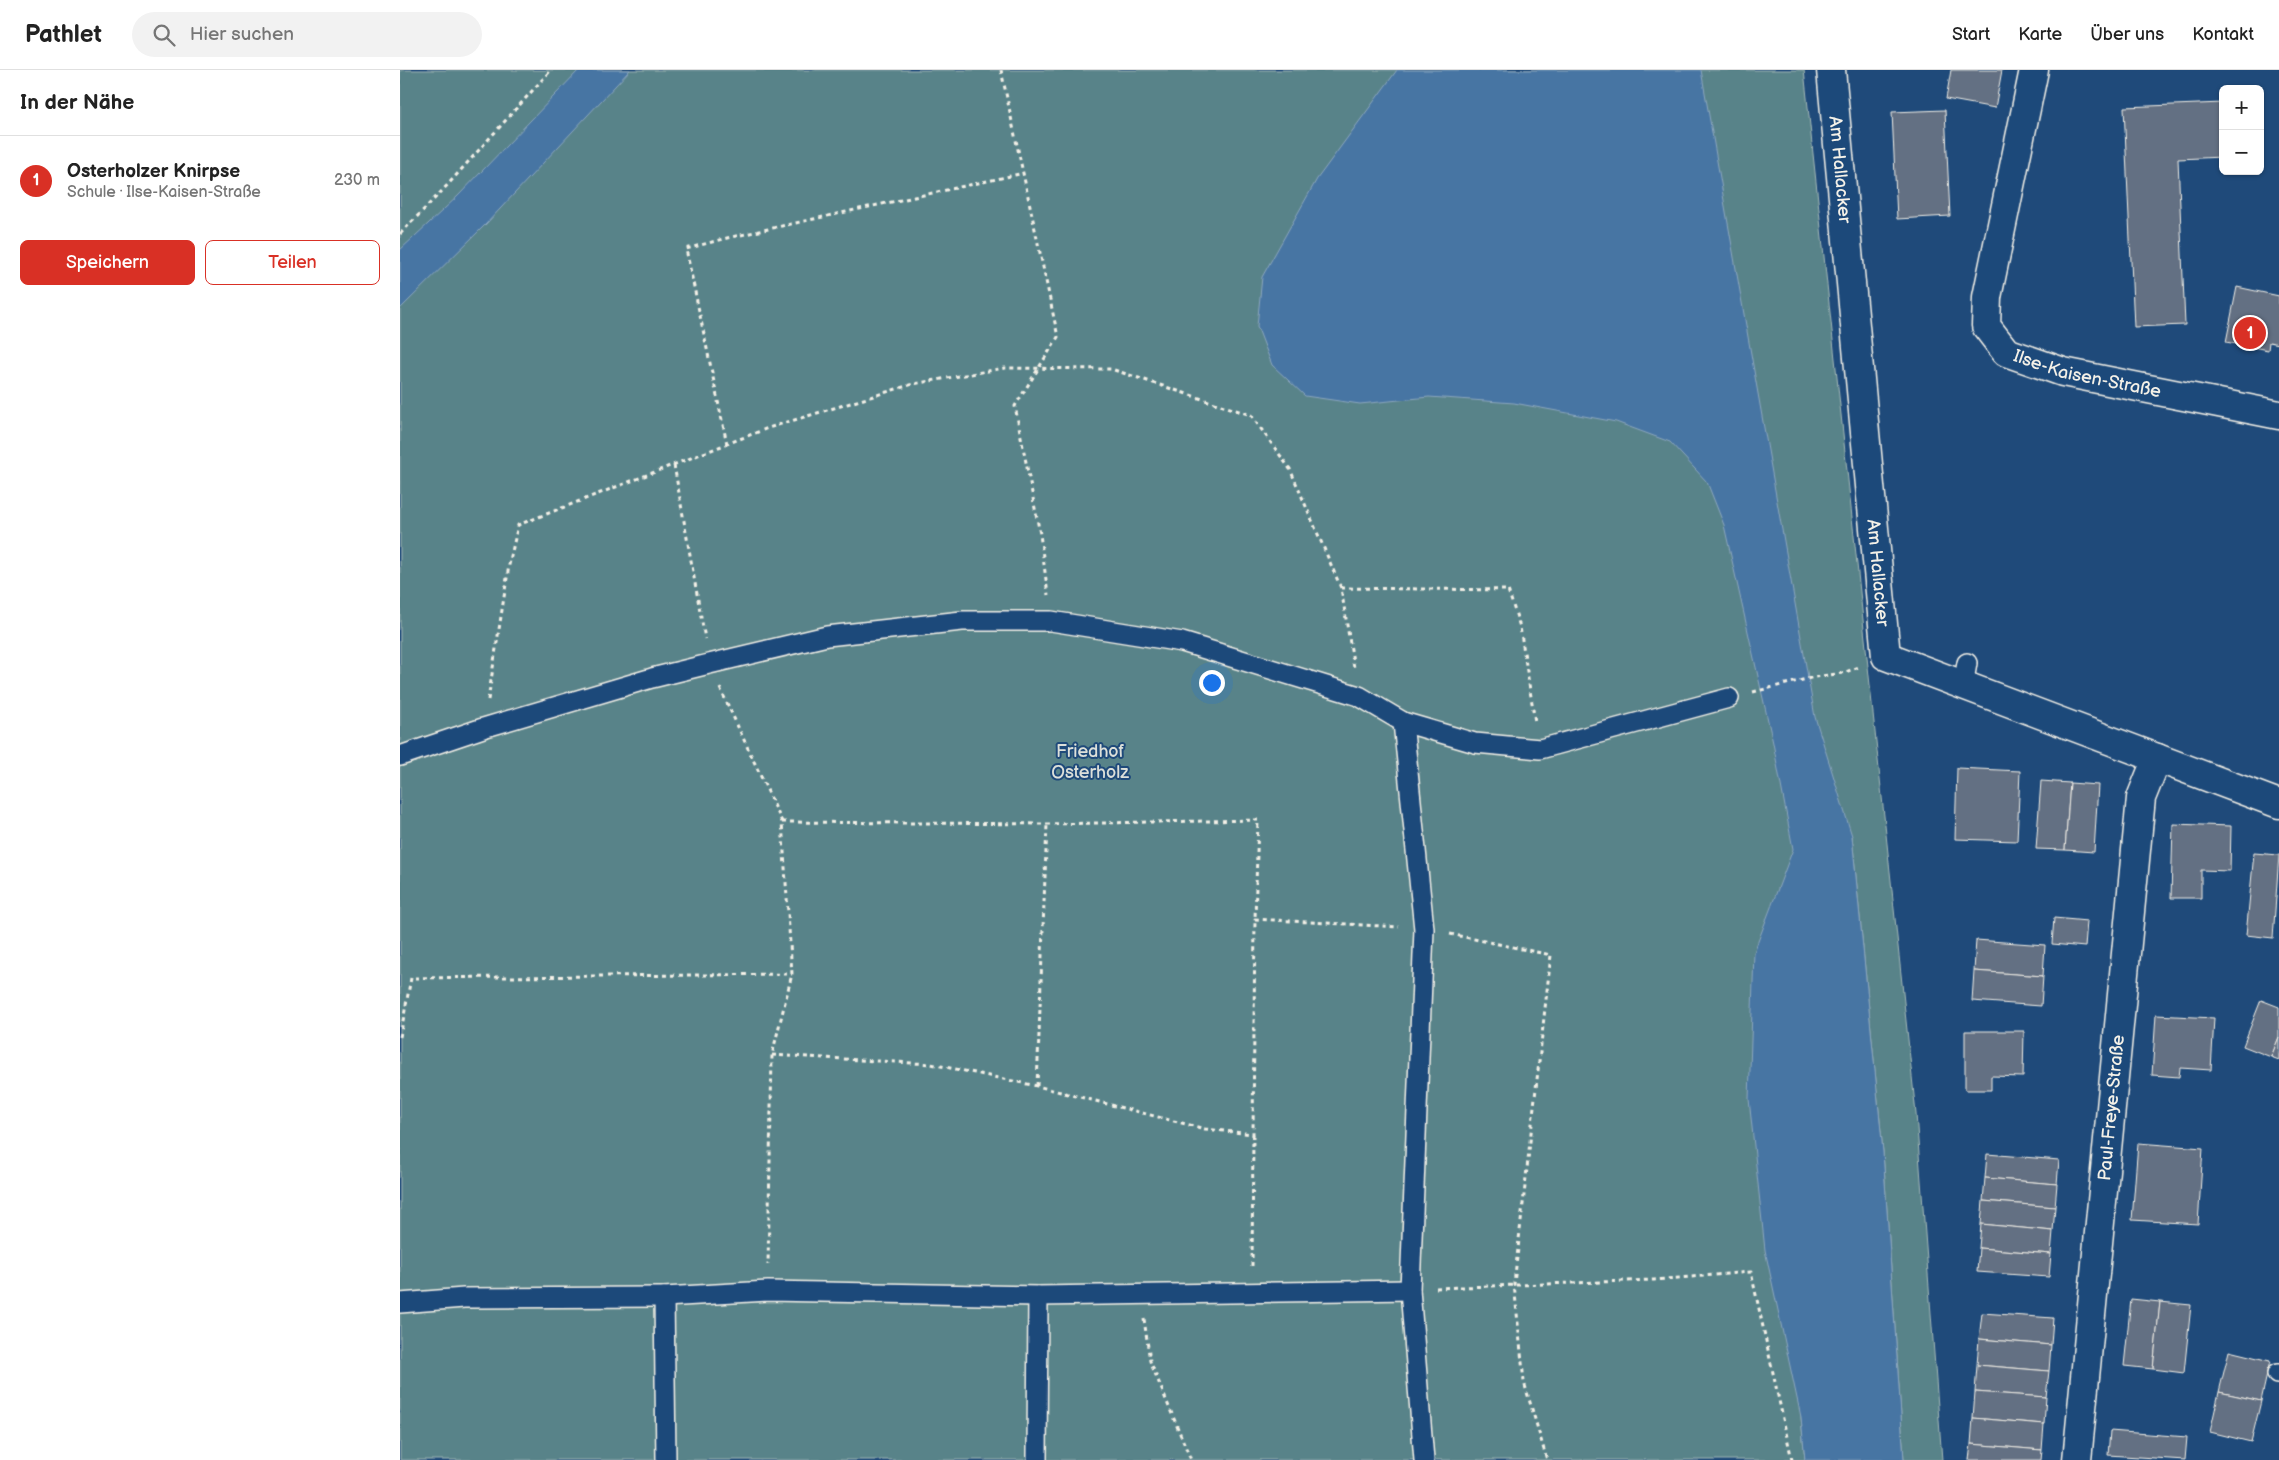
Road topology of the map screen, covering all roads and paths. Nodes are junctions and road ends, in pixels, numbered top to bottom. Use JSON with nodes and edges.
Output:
{"nodes":[{"id":1,"x":551,"y":70,"type":"edge"},
{"id":2,"x":1001,"y":70,"type":"edge"},
{"id":3,"x":1831,"y":70,"type":"edge"},
{"id":4,"x":2034,"y":70,"type":"edge"},
{"id":5,"x":1024,"y":173,"type":"junction"},
{"id":6,"x":400,"y":234,"type":"edge"},
{"id":7,"x":1038,"y":369,"type":"junction"},
{"id":8,"x":2279,"y":415,"type":"edge"},
{"id":9,"x":726,"y":444,"type":"junction"},
{"id":10,"x":674,"y":465,"type":"junction"},
{"id":11,"x":1341,"y":588,"type":"junction"},
{"id":12,"x":1051,"y":621,"type":"junction"},
{"id":13,"x":1886,"y":656,"type":"junction"},
{"id":14,"x":709,"y":664,"type":"junction"},
{"id":15,"x":1359,"y":696,"type":"junction"},
{"id":16,"x":1728,"y":698,"type":"joint"},
{"id":17,"x":1403,"y":722,"type":"junction"},
{"id":18,"x":483,"y":728,"type":"junction"},
{"id":19,"x":1540,"y":749,"type":"junction"},
{"id":20,"x":400,"y":756,"type":"edge"},
{"id":21,"x":2157,"y":758,"type":"junction"},
{"id":22,"x":2279,"y":804,"type":"edge"},
{"id":23,"x":782,"y":822,"type":"junction"},
{"id":24,"x":1046,"y":824,"type":"junction"},
{"id":25,"x":1255,"y":919,"type":"junction"},
{"id":26,"x":1424,"y":929,"type":"junction"},
{"id":27,"x":792,"y":974,"type":"junction"},
{"id":28,"x":400,"y":1037,"type":"edge"},
{"id":29,"x":772,"y":1054,"type":"junction"},
{"id":30,"x":1037,"y":1086,"type":"junction"},
{"id":31,"x":1253,"y":1134,"type":"junction"},
{"id":32,"x":1514,"y":1284,"type":"junction"},
{"id":33,"x":1410,"y":1290,"type":"junction"},
{"id":34,"x":768,"y":1291,"type":"junction"},
{"id":35,"x":1252,"y":1292,"type":"junction"},
{"id":36,"x":1140,"y":1295,"type":"junction"},
{"id":37,"x":1038,"y":1296,"type":"junction"},
{"id":38,"x":664,"y":1297,"type":"junction"},
{"id":39,"x":400,"y":1303,"type":"edge"},
{"id":40,"x":666,"y":1460,"type":"edge"},
{"id":41,"x":1037,"y":1460,"type":"edge"},
{"id":42,"x":1191,"y":1460,"type":"edge"},
{"id":43,"x":1424,"y":1460,"type":"edge"},
{"id":44,"x":1547,"y":1460,"type":"edge"},
{"id":45,"x":1792,"y":1460,"type":"edge"},
{"id":46,"x":2077,"y":1460,"type":"edge"}],
"edges":[{"from":1,"to":6,"type":"path"},
{"from":2,"to":5,"type":"path"},
{"from":3,"to":13,"type":"street","name":"Am Hallacker"},
{"from":4,"to":8,"type":"street","name":"Ilse-Kaisen-Straße"},
{"from":5,"to":7,"type":"path"},
{"from":5,"to":9,"type":"path"},
{"from":7,"to":9,"type":"path"},
{"from":7,"to":11,"type":"path"},
{"from":7,"to":12,"type":"path"},
{"from":9,"to":10,"type":"path"},
{"from":10,"to":14,"type":"path"},
{"from":10,"to":18,"type":"path"},
{"from":11,"to":15,"type":"path"},
{"from":11,"to":19,"type":"path"},
{"from":12,"to":14,"type":"lane"},
{"from":12,"to":15,"type":"lane"},
{"from":13,"to":16,"type":"path"},
{"from":13,"to":21,"type":"street"},
{"from":14,"to":18,"type":"lane"},
{"from":14,"to":23,"type":"path"},
{"from":15,"to":17,"type":"lane"},
{"from":16,"to":19,"type":"lane"},
{"from":17,"to":19,"type":"lane"},
{"from":17,"to":26,"type":"lane"},
{"from":18,"to":20,"type":"lane"},
{"from":21,"to":22,"type":"street"},
{"from":21,"to":46,"type":"street","name":"Paul-Freye-Straße"},
{"from":23,"to":24,"type":"path"},
{"from":23,"to":27,"type":"path"},
{"from":24,"to":25,"type":"path"},
{"from":24,"to":30,"type":"path"},
{"from":25,"to":26,"type":"path"},
{"from":25,"to":31,"type":"path"},
{"from":26,"to":32,"type":"path"},
{"from":26,"to":33,"type":"lane"},
{"from":27,"to":28,"type":"path"},
{"from":27,"to":29,"type":"path"},
{"from":29,"to":30,"type":"path"},
{"from":29,"to":34,"type":"path"},
{"from":30,"to":31,"type":"path"},
{"from":31,"to":35,"type":"path"},
{"from":32,"to":33,"type":"path"},
{"from":32,"to":44,"type":"path"},
{"from":32,"to":45,"type":"path"},
{"from":33,"to":35,"type":"lane"},
{"from":33,"to":43,"type":"lane"},
{"from":34,"to":37,"type":"lane"},
{"from":34,"to":38,"type":"lane"},
{"from":35,"to":36,"type":"lane"},
{"from":36,"to":37,"type":"lane"},
{"from":36,"to":42,"type":"path"},
{"from":37,"to":41,"type":"lane"},
{"from":38,"to":39,"type":"lane"},
{"from":38,"to":40,"type":"lane"}]}
